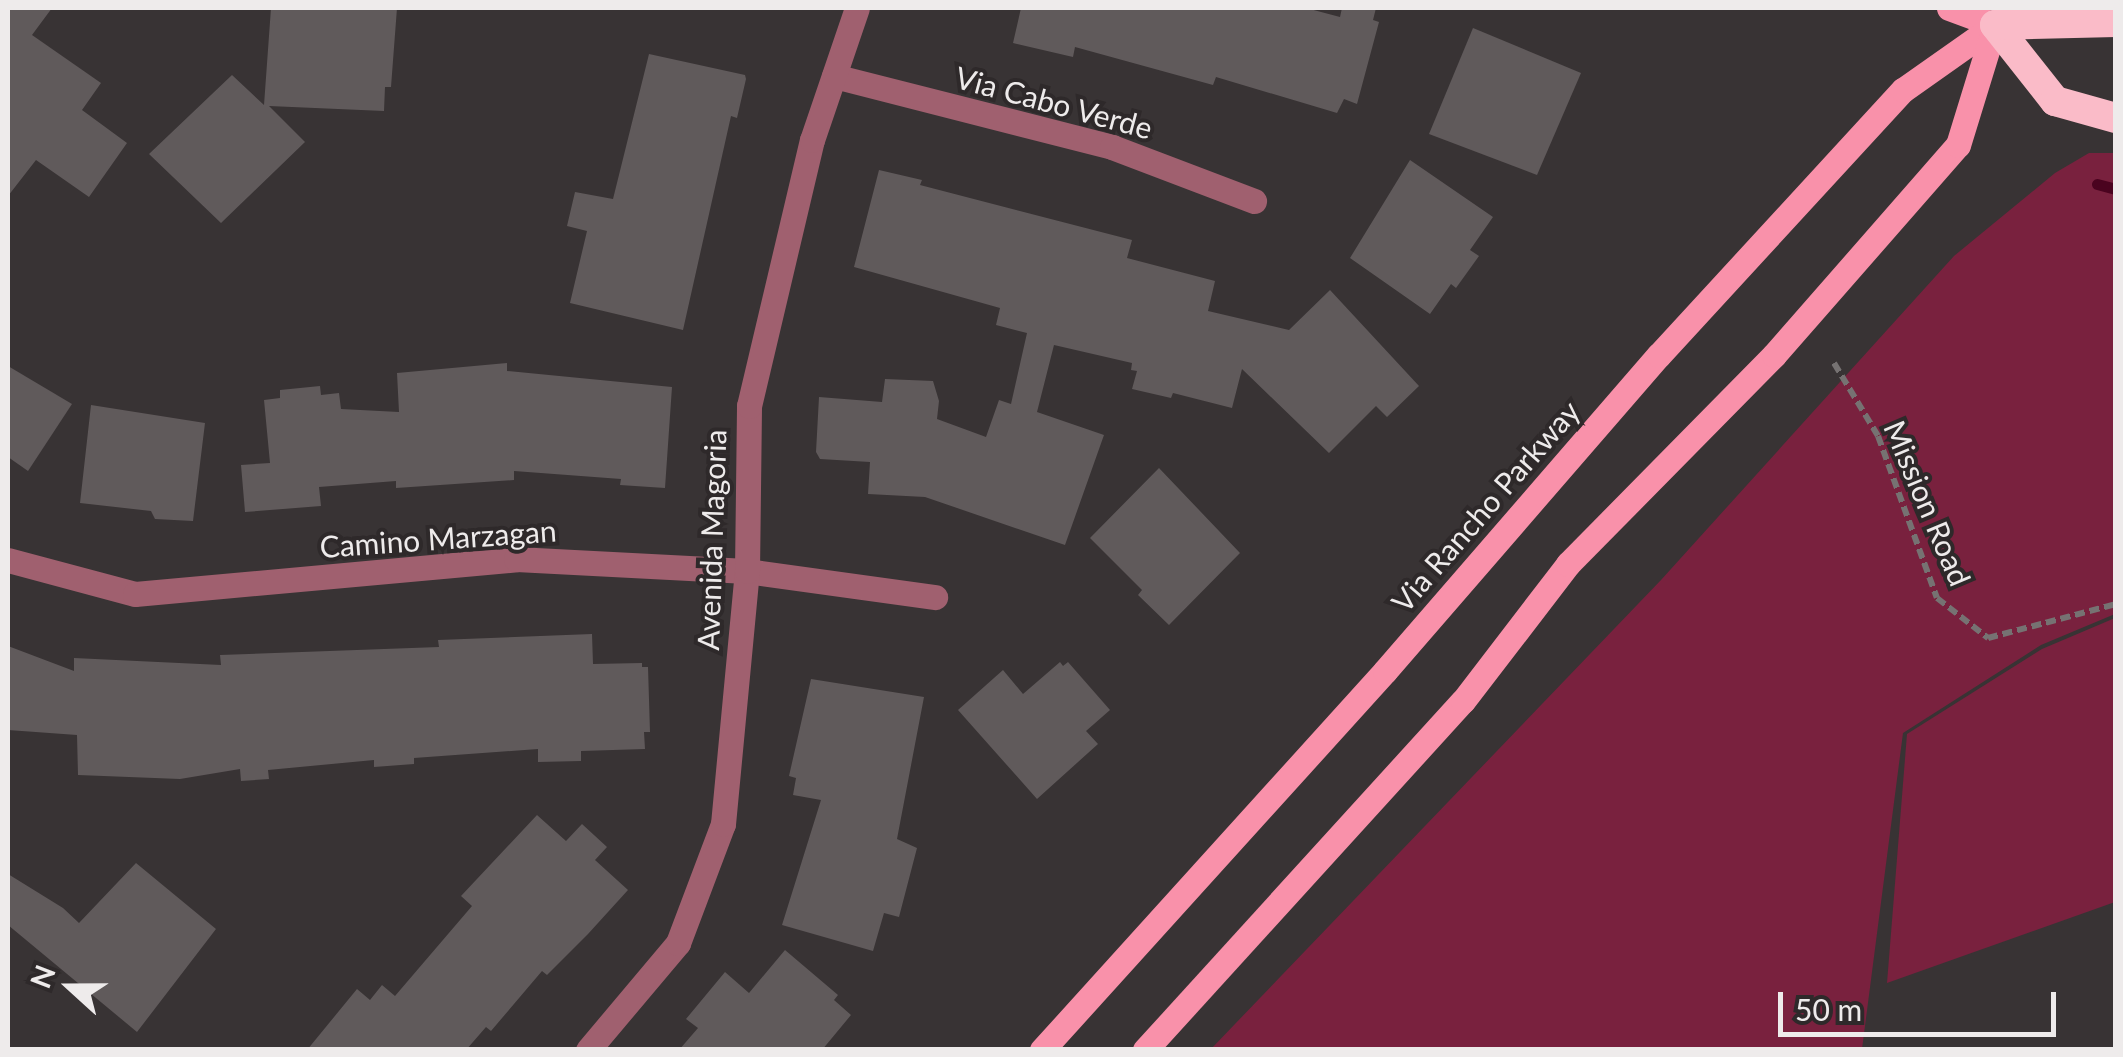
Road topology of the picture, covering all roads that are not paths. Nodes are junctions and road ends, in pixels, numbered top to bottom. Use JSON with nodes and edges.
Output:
{"nodes":[{"id":1,"x":858,"y":8,"type":"edge"},
{"id":2,"x":1948,"y":8,"type":"edge"},
{"id":3,"x":2002,"y":16,"type":"edge"},
{"id":4,"x":2116,"y":22,"type":"edge"},
{"id":5,"x":834,"y":76,"type":"junction"},
{"id":6,"x":2116,"y":118,"type":"edge"},
{"id":7,"x":1254,"y":201,"type":"dead end"},
{"id":8,"x":8,"y":560,"type":"edge"},
{"id":9,"x":747,"y":571,"type":"junction"},
{"id":10,"x":936,"y":598,"type":"dead end"},
{"id":11,"x":588,"y":1050,"type":"edge"},
{"id":12,"x":1042,"y":1050,"type":"edge"},
{"id":13,"x":1146,"y":1050,"type":"edge"}],
"edges":[{"from":1,"to":5,"type":"street","name":"Avenida Magoria"},
{"from":2,"to":3,"type":"main road"},
{"from":3,"to":4,"type":"highway"},
{"from":3,"to":6,"type":"highway"},
{"from":3,"to":12,"type":"main road","name":"Via Rancho Parkway"},
{"from":3,"to":13,"type":"main road"},
{"from":5,"to":7,"type":"street","name":"Via Cabo Verde"},
{"from":5,"to":9,"type":"street","name":"Avenida Magoria"},
{"from":8,"to":9,"type":"street","name":"Camino Marzagan"},
{"from":9,"to":10,"type":"street","name":"Camino Marzagan"},
{"from":9,"to":11,"type":"street","name":"Avenida Magoria"}]}
